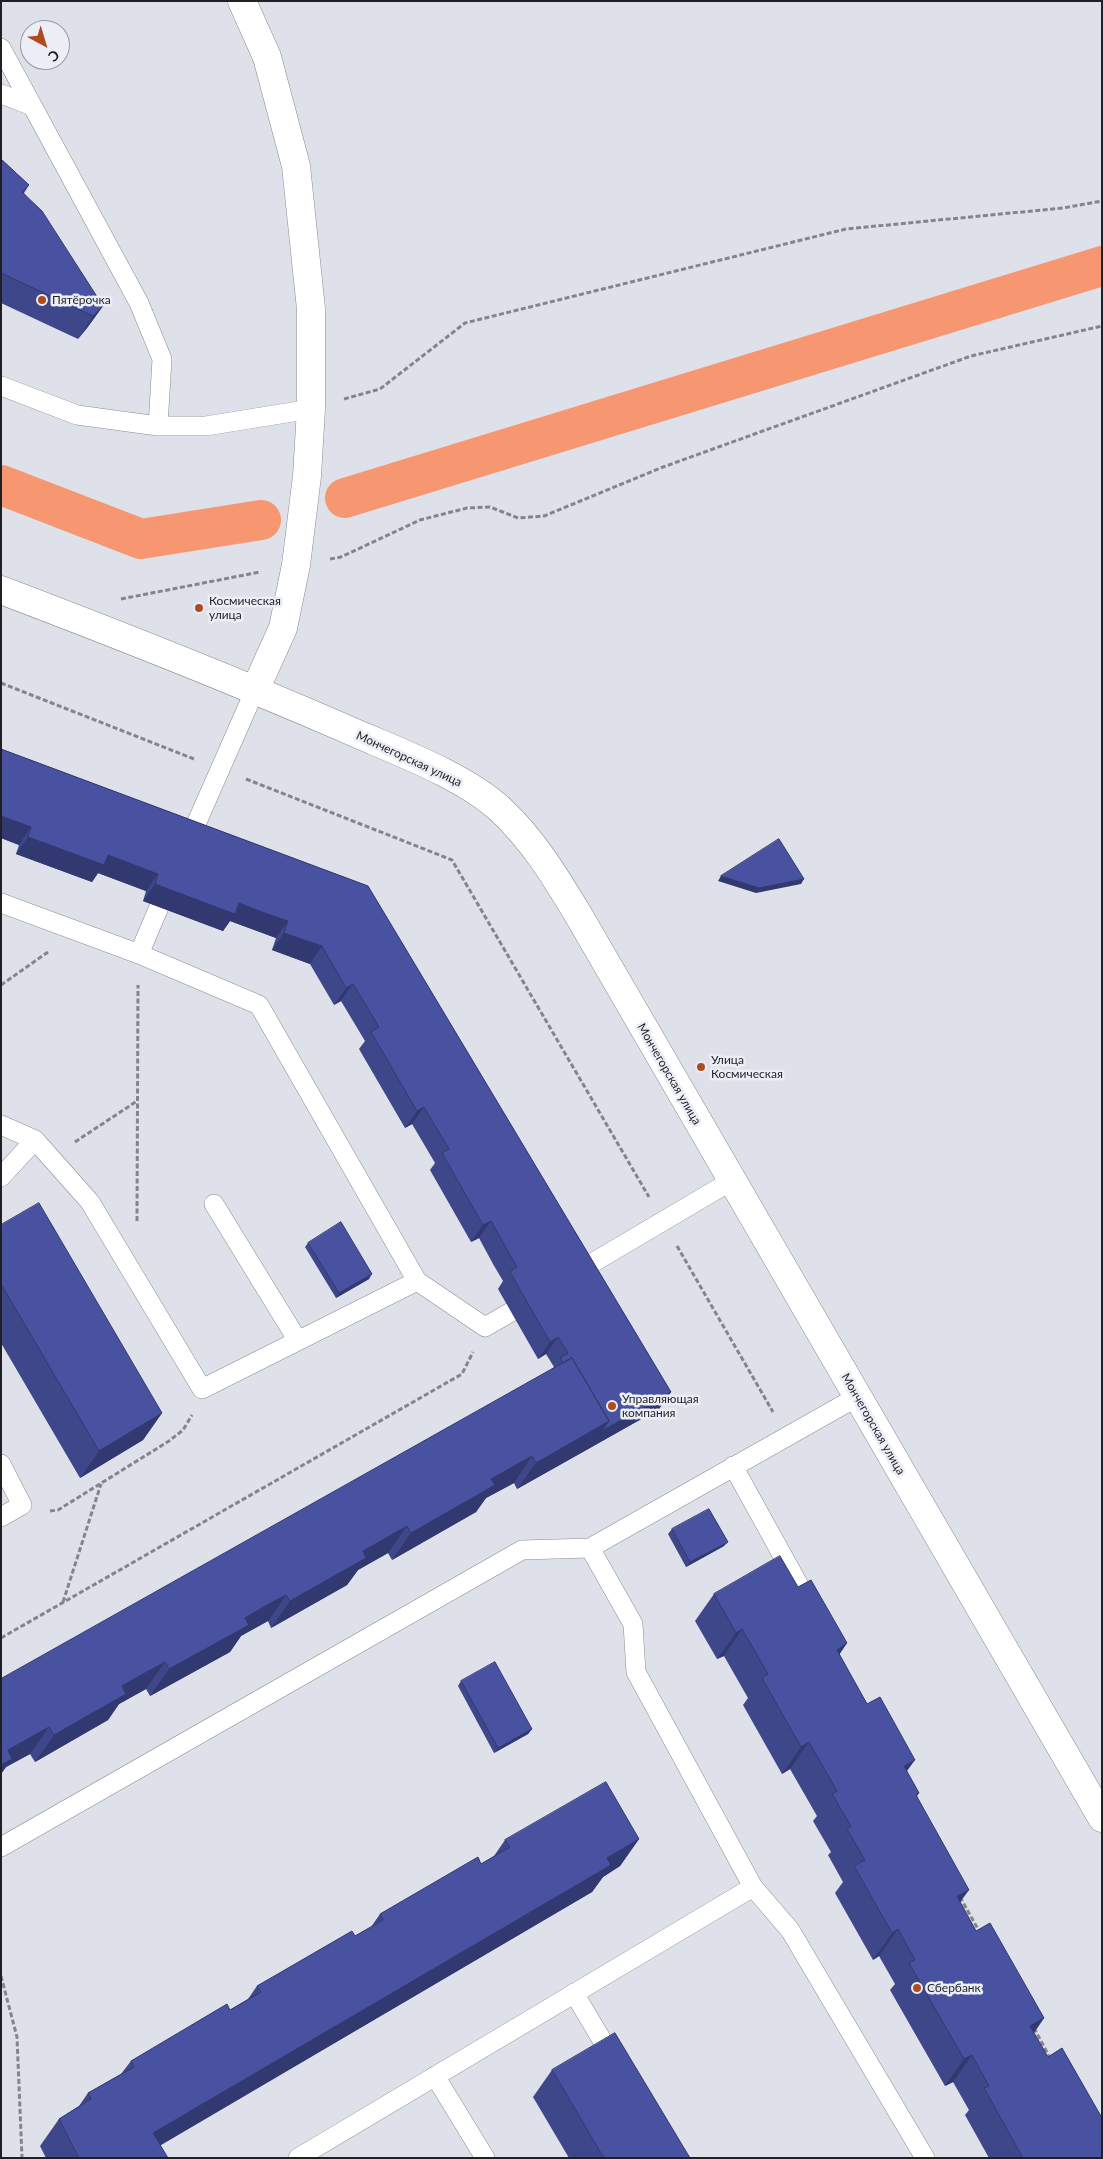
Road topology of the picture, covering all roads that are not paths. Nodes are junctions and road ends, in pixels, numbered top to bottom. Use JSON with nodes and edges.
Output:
{"nodes":[{"id":1,"x":242,"y":1,"type":"edge"},
{"id":2,"x":1,"y":48,"type":"edge"},
{"id":3,"x":1,"y":94,"type":"edge"},
{"id":4,"x":30,"y":105,"type":"junction"},
{"id":5,"x":1,"y":386,"type":"edge"},
{"id":6,"x":311,"y":409,"type":"junction"},
{"id":7,"x":158,"y":426,"type":"junction"},
{"id":8,"x":1,"y":590,"type":"edge"},
{"id":9,"x":255,"y":690,"type":"junction"},
{"id":10,"x":189,"y":840,"type":"edge"},
{"id":11,"x":1,"y":903,"type":"edge"},
{"id":12,"x":159,"y":907,"type":"edge"},
{"id":13,"x":139,"y":954,"type":"junction"},
{"id":14,"x":1,"y":1125,"type":"edge"},
{"id":15,"x":35,"y":1140,"type":"junction"},
{"id":16,"x":1,"y":1177,"type":"edge"},
{"id":17,"x":731,"y":1181,"type":"junction"},
{"id":18,"x":214,"y":1204,"type":"dead end"},
{"id":19,"x":577,"y":1272,"type":"edge"},
{"id":20,"x":417,"y":1281,"type":"junction"},
{"id":21,"x":511,"y":1312,"type":"dead end"},
{"id":22,"x":298,"y":1341,"type":"junction"},
{"id":23,"x":857,"y":1397,"type":"junction"},
{"id":24,"x":1,"y":1464,"type":"edge"},
{"id":25,"x":733,"y":1466,"type":"junction"},
{"id":26,"x":1,"y":1517,"type":"edge"},
{"id":27,"x":590,"y":1548,"type":"junction"},
{"id":28,"x":820,"y":1623,"type":"edge"},
{"id":29,"x":1102,"y":1818,"type":"edge"},
{"id":30,"x":1,"y":1846,"type":"edge"},
{"id":31,"x":753,"y":1887,"type":"junction"},
{"id":32,"x":574,"y":1993,"type":"junction"},
{"id":33,"x":623,"y":2075,"type":"edge"},
{"id":34,"x":435,"y":2076,"type":"junction"},
{"id":35,"x":298,"y":2158,"type":"edge"},
{"id":36,"x":484,"y":2158,"type":"edge"},
{"id":37,"x":925,"y":2158,"type":"edge"}],
"edges":[{"from":1,"to":6,"type":"street"},
{"from":2,"to":4,"type":"lane"},
{"from":3,"to":4,"type":"lane"},
{"from":4,"to":7,"type":"lane"},
{"from":5,"to":7,"type":"lane"},
{"from":6,"to":7,"type":"lane"},
{"from":6,"to":9,"type":"street"},
{"from":8,"to":9,"type":"street","name":"Мончегорская улица"},
{"from":9,"to":10,"type":"lane"},
{"from":9,"to":17,"type":"street","name":"Мончегорская улица"},
{"from":11,"to":13,"type":"lane"},
{"from":12,"to":13,"type":"lane"},
{"from":13,"to":20,"type":"lane"},
{"from":14,"to":15,"type":"lane"},
{"from":15,"to":16,"type":"lane"},
{"from":15,"to":22,"type":"lane"},
{"from":17,"to":19,"type":"lane"},
{"from":17,"to":23,"type":"street","name":"Мончегорская улица"},
{"from":18,"to":22,"type":"lane"},
{"from":20,"to":21,"type":"lane"},
{"from":20,"to":22,"type":"lane"},
{"from":23,"to":25,"type":"lane"},
{"from":23,"to":29,"type":"street","name":"Мончегорская улица"},
{"from":24,"to":26,"type":"lane"},
{"from":25,"to":27,"type":"lane"},
{"from":25,"to":28,"type":"lane"},
{"from":27,"to":30,"type":"lane"},
{"from":27,"to":31,"type":"lane"},
{"from":31,"to":32,"type":"lane"},
{"from":31,"to":37,"type":"lane"},
{"from":32,"to":33,"type":"lane"},
{"from":32,"to":34,"type":"lane"},
{"from":34,"to":35,"type":"lane"},
{"from":34,"to":36,"type":"lane"}]}
